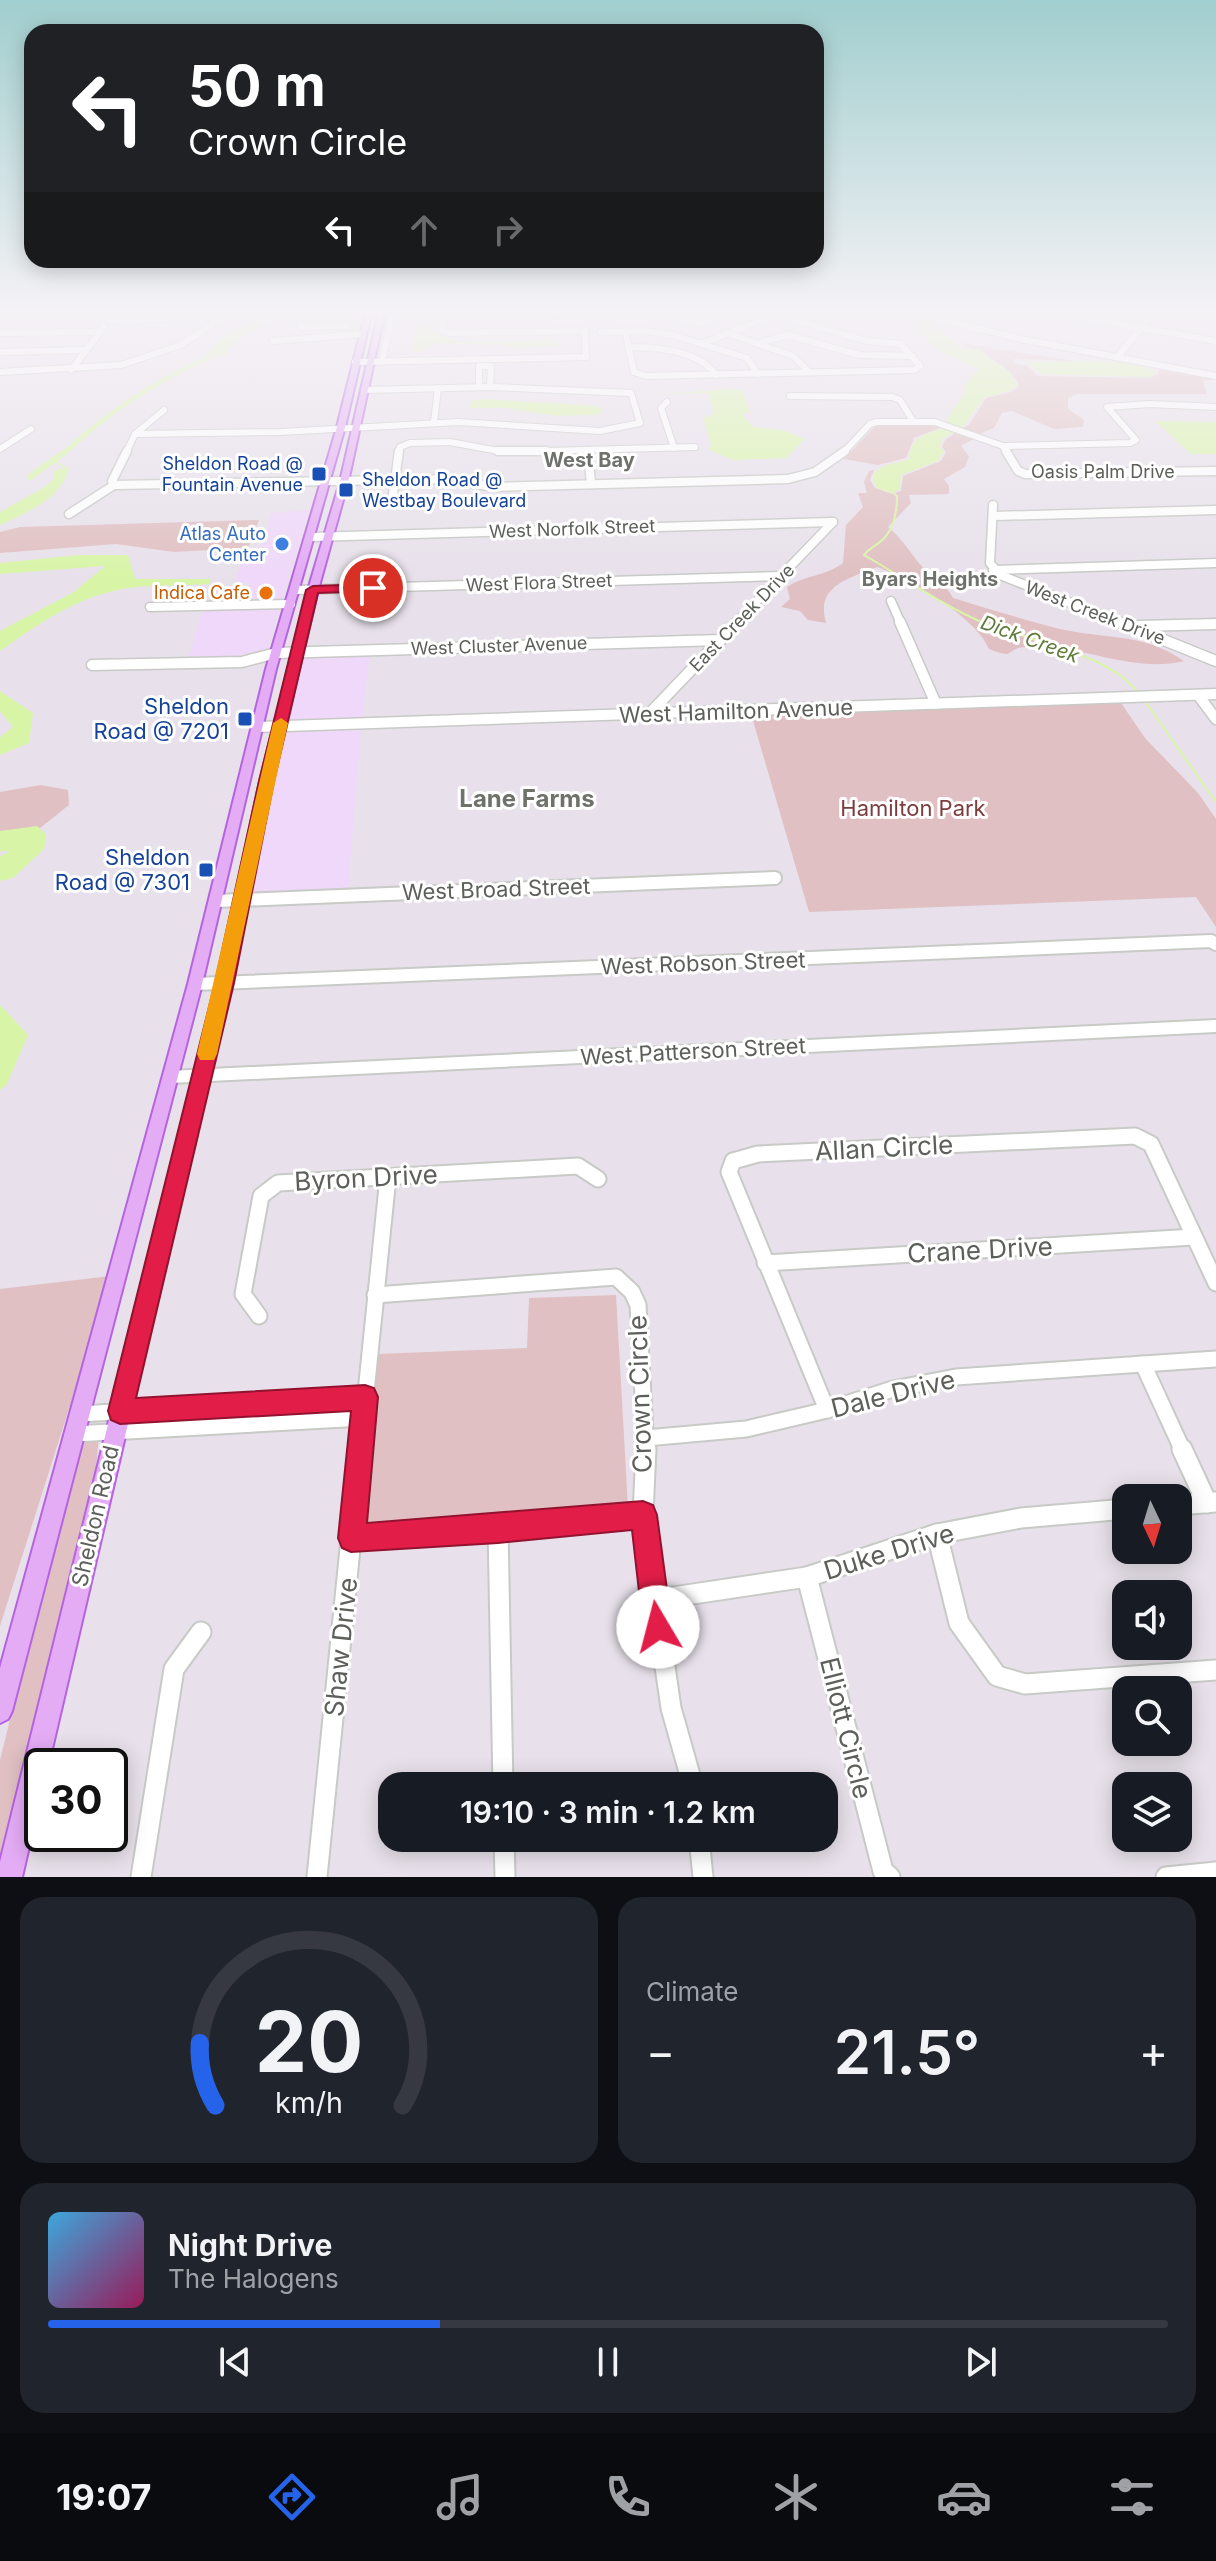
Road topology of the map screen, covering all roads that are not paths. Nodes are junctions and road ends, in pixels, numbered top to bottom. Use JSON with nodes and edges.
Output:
{"nodes":[{"id":1,"x":667,"y":402,"type":"dead end"},
{"id":2,"x":346,"y":403,"type":"edge"},
{"id":3,"x":361,"y":403,"type":"edge"},
{"id":4,"x":436,"y":403,"type":"edge"},
{"id":5,"x":634,"y":403,"type":"edge"},
{"id":6,"x":902,"y":403,"type":"edge"},
{"id":7,"x":1216,"y":407,"type":"edge"},
{"id":8,"x":164,"y":410,"type":"dead end"},
{"id":9,"x":370,"y":418,"type":"dead end"},
{"id":10,"x":913,"y":421,"type":"junction"},
{"id":11,"x":434,"y":422,"type":"junction"},
{"id":12,"x":399,"y":425,"type":"junction"},
{"id":13,"x":341,"y":427,"type":"junction"},
{"id":14,"x":356,"y":427,"type":"junction"},
{"id":15,"x":31,"y":429,"type":"dead end"},
{"id":16,"x":135,"y":434,"type":"junction"},
{"id":17,"x":1003,"y":446,"type":"junction"},
{"id":18,"x":695,"y":447,"type":"dead end"},
{"id":19,"x":674,"y":448,"type":"junction"},
{"id":20,"x":0,"y":449,"type":"edge"},
{"id":21,"x":588,"y":450,"type":"junction"},
{"id":22,"x":1216,"y":471,"type":"edge"},
{"id":23,"x":395,"y":480,"type":"junction"},
{"id":24,"x":325,"y":482,"type":"junction"},
{"id":25,"x":344,"y":482,"type":"junction"},
{"id":26,"x":591,"y":484,"type":"junction"},
{"id":27,"x":114,"y":485,"type":"junction"},
{"id":28,"x":392,"y":501,"type":"dead end"},
{"id":29,"x":993,"y":505,"type":"dead end"},
{"id":30,"x":1216,"y":510,"type":"edge"},
{"id":31,"x":69,"y":514,"type":"dead end"},
{"id":32,"x":993,"y":516,"type":"junction"},
{"id":33,"x":833,"y":522,"type":"joint"},
{"id":34,"x":330,"y":536,"type":"junction"},
{"id":35,"x":311,"y":537,"type":"junction"},
{"id":36,"x":1216,"y":563,"type":"edge"},
{"id":37,"x":993,"y":570,"type":"junction"},
{"id":38,"x":783,"y":576,"type":"junction"},
{"id":39,"x":295,"y":590,"type":"junction"},
{"id":40,"x":313,"y":590,"type":"junction"},
{"id":41,"x":891,"y":601,"type":"dead end"},
{"id":42,"x":291,"y":604,"type":"junction"},
{"id":43,"x":150,"y":607,"type":"dead end"},
{"id":44,"x":1216,"y":624,"type":"edge"},
{"id":45,"x":1132,"y":627,"type":"junction"},
{"id":46,"x":721,"y":640,"type":"junction"},
{"id":47,"x":297,"y":652,"type":"junction"},
{"id":48,"x":276,"y":653,"type":"junction"},
{"id":49,"x":1216,"y":661,"type":"edge"},
{"id":50,"x":92,"y":665,"type":"dead end"},
{"id":51,"x":1216,"y":694,"type":"edge"},
{"id":52,"x":1198,"y":695,"type":"junction"},
{"id":53,"x":936,"y":704,"type":"junction"},
{"id":54,"x":649,"y":714,"type":"junction"},
{"id":55,"x":1216,"y":719,"type":"edge"},
{"id":56,"x":257,"y":727,"type":"junction"},
{"id":57,"x":280,"y":727,"type":"junction"},
{"id":58,"x":264,"y":796,"type":"junction"},
{"id":59,"x":240,"y":798,"type":"junction"},
{"id":60,"x":775,"y":878,"type":"dead end"},
{"id":61,"x":242,"y":899,"type":"junction"},
{"id":62,"x":216,"y":901,"type":"junction"},
{"id":63,"x":1213,"y":942,"type":"edge"},
{"id":64,"x":224,"y":983,"type":"junction"},
{"id":65,"x":195,"y":984,"type":"junction"},
{"id":66,"x":1216,"y":1026,"type":"edge"},
{"id":67,"x":202,"y":1075,"type":"junction"},
{"id":68,"x":170,"y":1077,"type":"junction"},
{"id":69,"x":388,"y":1177,"type":"junction"},
{"id":70,"x":598,"y":1179,"type":"dead end"},
{"id":71,"x":1194,"y":1237,"type":"junction"},
{"id":72,"x":765,"y":1263,"type":"junction"},
{"id":73,"x":1216,"y":1283,"type":"edge"},
{"id":74,"x":375,"y":1295,"type":"junction"},
{"id":75,"x":259,"y":1316,"type":"dead end"},
{"id":76,"x":1216,"y":1359,"type":"edge"},
{"id":77,"x":1143,"y":1364,"type":"junction"},
{"id":78,"x":365,"y":1397,"type":"junction"},
{"id":79,"x":827,"y":1410,"type":"junction"},
{"id":80,"x":363,"y":1418,"type":"junction"},
{"id":81,"x":118,"y":1422,"type":"junction"},
{"id":82,"x":77,"y":1424,"type":"junction"},
{"id":83,"x":646,"y":1438,"type":"junction"},
{"id":84,"x":1211,"y":1502,"type":"edge"},
{"id":85,"x":1112,"y":1510,"type":"edge"},
{"id":86,"x":643,"y":1515,"type":"junction"},
{"id":87,"x":498,"y":1529,"type":"junction"},
{"id":88,"x":937,"y":1534,"type":"junction"},
{"id":89,"x":351,"y":1538,"type":"junction"},
{"id":90,"x":807,"y":1577,"type":"junction"},
{"id":91,"x":653,"y":1600,"type":"junction"},
{"id":92,"x":201,"y":1632,"type":"dead end"},
{"id":93,"x":1216,"y":1670,"type":"edge"},
{"id":94,"x":0,"y":1711,"type":"edge"},
{"id":95,"x":503,"y":1772,"type":"edge"},
{"id":96,"x":689,"y":1772,"type":"edge"},
{"id":97,"x":504,"y":1852,"type":"edge"},
{"id":98,"x":700,"y":1852,"type":"edge"},
{"id":99,"x":1216,"y":1872,"type":"edge"},
{"id":100,"x":9,"y":1877,"type":"edge"},
{"id":101,"x":141,"y":1877,"type":"edge"},
{"id":102,"x":317,"y":1877,"type":"edge"},
{"id":103,"x":505,"y":1877,"type":"edge"},
{"id":104,"x":703,"y":1877,"type":"edge"},
{"id":105,"x":890,"y":1877,"type":"edge"},
{"id":106,"x":1166,"y":1877,"type":"edge"}],
"edges":[{"from":1,"to":19,"type":"street"},
{"from":2,"to":13,"type":"main road","name":"Sheldon Road"},
{"from":3,"to":14,"type":"main road","name":"Sheldon Road"},
{"from":4,"to":11,"type":"street"},
{"from":5,"to":11,"type":"street"},
{"from":6,"to":10,"type":"street"},
{"from":7,"to":17,"type":"street","name":"Oasis Palm Drive"},
{"from":8,"to":16,"type":"street"},
{"from":9,"to":12,"type":"street"},
{"from":10,"to":17,"type":"street"},
{"from":10,"to":26,"type":"street"},
{"from":11,"to":12,"type":"street"},
{"from":12,"to":14,"type":"street"},
{"from":13,"to":14,"type":"street"},
{"from":13,"to":16,"type":"street"},
{"from":13,"to":24,"type":"main road","name":"Sheldon Road"},
{"from":14,"to":25,"type":"main road","name":"Sheldon Road"},
{"from":15,"to":20,"type":"street"},
{"from":16,"to":27,"type":"street"},
{"from":17,"to":22,"type":"street","name":"Oasis Palm Drive"},
{"from":18,"to":19,"type":"street"},
{"from":19,"to":21,"type":"street"},
{"from":21,"to":23,"type":"street"},
{"from":21,"to":26,"type":"street"},
{"from":23,"to":25,"type":"street"},
{"from":23,"to":26,"type":"street"},
{"from":23,"to":28,"type":"street"},
{"from":24,"to":25,"type":"street"},
{"from":24,"to":27,"type":"street"},
{"from":24,"to":35,"type":"main road","name":"Sheldon Road"},
{"from":25,"to":34,"type":"main road","name":"Sheldon Road"},
{"from":27,"to":31,"type":"street"},
{"from":29,"to":32,"type":"street"},
{"from":30,"to":32,"type":"street"},
{"from":32,"to":37,"type":"street"},
{"from":33,"to":34,"type":"street","name":"West Norfolk Street"},
{"from":33,"to":38,"type":"street","name":"East Creek Drive"},
{"from":34,"to":35,"type":"street","name":"West Norfolk Street"},
{"from":34,"to":40,"type":"main road","name":"Sheldon Road"},
{"from":35,"to":39,"type":"main road","name":"Sheldon Road"},
{"from":36,"to":37,"type":"street"},
{"from":37,"to":45,"type":"street","name":"West Creek Drive"},
{"from":38,"to":40,"type":"street","name":"West Flora Street"},
{"from":38,"to":46,"type":"street","name":"East Creek Drive"},
{"from":39,"to":40,"type":"street","name":"West Flora Street"},
{"from":39,"to":42,"type":"main road","name":"Sheldon Road"},
{"from":40,"to":47,"type":"main road","name":"Sheldon Road"},
{"from":41,"to":53,"type":"street"},
{"from":42,"to":43,"type":"street"},
{"from":42,"to":48,"type":"main road","name":"Sheldon Road"},
{"from":44,"to":45,"type":"street"},
{"from":45,"to":49,"type":"street","name":"West Creek Drive"},
{"from":46,"to":47,"type":"street","name":"West Cluster Avenue"},
{"from":46,"to":54,"type":"street","name":"East Creek Drive"},
{"from":47,"to":48,"type":"street","name":"West Cluster Avenue"},
{"from":47,"to":57,"type":"main road","name":"Sheldon Road"},
{"from":48,"to":50,"type":"street","name":"West Cluster Avenue"},
{"from":48,"to":56,"type":"main road","name":"Sheldon Road"},
{"from":51,"to":52,"type":"street","name":"West Hamilton Avenue"},
{"from":52,"to":53,"type":"street","name":"West Hamilton Avenue"},
{"from":52,"to":55,"type":"street"},
{"from":53,"to":54,"type":"street","name":"West Hamilton Avenue"},
{"from":54,"to":57,"type":"street","name":"West Hamilton Avenue"},
{"from":56,"to":57,"type":"street","name":"West Hamilton Avenue"},
{"from":56,"to":59,"type":"main road","name":"Sheldon Road"},
{"from":57,"to":58,"type":"main road","name":"Sheldon Road"},
{"from":58,"to":59,"type":"main road"},
{"from":58,"to":61,"type":"main road","name":"Sheldon Road"},
{"from":59,"to":62,"type":"main road","name":"Sheldon Road"},
{"from":60,"to":61,"type":"street","name":"West Broad Street"},
{"from":61,"to":62,"type":"street","name":"West Broad Street"},
{"from":61,"to":64,"type":"main road","name":"Sheldon Road"},
{"from":62,"to":65,"type":"main road","name":"Sheldon Road"},
{"from":63,"to":64,"type":"street","name":"West Robson Street"},
{"from":64,"to":65,"type":"street","name":"West Robson Street"},
{"from":64,"to":67,"type":"main road","name":"Sheldon Road"},
{"from":65,"to":68,"type":"main road","name":"Sheldon Road"},
{"from":66,"to":67,"type":"street","name":"West Patterson Street"},
{"from":67,"to":68,"type":"street","name":"West Patterson Street"},
{"from":67,"to":81,"type":"main road","name":"Sheldon Road"},
{"from":68,"to":82,"type":"main road","name":"Sheldon Road"},
{"from":69,"to":70,"type":"street","name":"Byron Drive"},
{"from":69,"to":74,"type":"street","name":"Shaw Drive"},
{"from":69,"to":75,"type":"street","name":"Byron Drive"},
{"from":71,"to":72,"type":"street","name":"Crane Drive"},
{"from":71,"to":72,"type":"street","name":"Allan Circle"},
{"from":71,"to":73,"type":"street","name":"Allan Circle"},
{"from":72,"to":79,"type":"street","name":"Allan Circle"},
{"from":74,"to":78,"type":"street","name":"Shaw Drive"},
{"from":74,"to":83,"type":"street","name":"Crown Circle"},
{"from":76,"to":77,"type":"street","name":"Dale Drive"},
{"from":77,"to":79,"type":"street","name":"Dale Drive"},
{"from":77,"to":84,"type":"street"},
{"from":78,"to":80,"type":"street","name":"Shaw Drive"},
{"from":78,"to":81,"type":"street"},
{"from":79,"to":83,"type":"street","name":"Dale Drive"},
{"from":80,"to":81,"type":"street"},
{"from":80,"to":89,"type":"street","name":"Shaw Drive"},
{"from":81,"to":82,"type":"street"},
{"from":81,"to":100,"type":"main road","name":"Sheldon Road"},
{"from":82,"to":94,"type":"main road","name":"Sheldon Road"},
{"from":83,"to":86,"type":"street","name":"Crown Circle"},
{"from":85,"to":88,"type":"street","name":"Duke Drive"},
{"from":86,"to":87,"type":"street"},
{"from":86,"to":91,"type":"street","name":"Crown Circle"},
{"from":87,"to":89,"type":"street"},
{"from":87,"to":95,"type":"street"},
{"from":88,"to":90,"type":"street","name":"Duke Drive"},
{"from":88,"to":93,"type":"street"},
{"from":89,"to":102,"type":"street","name":"Shaw Drive"},
{"from":90,"to":91,"type":"street","name":"Duke Drive"},
{"from":90,"to":105,"type":"street","name":"Elliott Circle"},
{"from":91,"to":96,"type":"street","name":"Crown Circle"},
{"from":92,"to":101,"type":"street"},
{"from":97,"to":103,"type":"street"},
{"from":98,"to":104,"type":"street"},
{"from":99,"to":106,"type":"street"}]}
